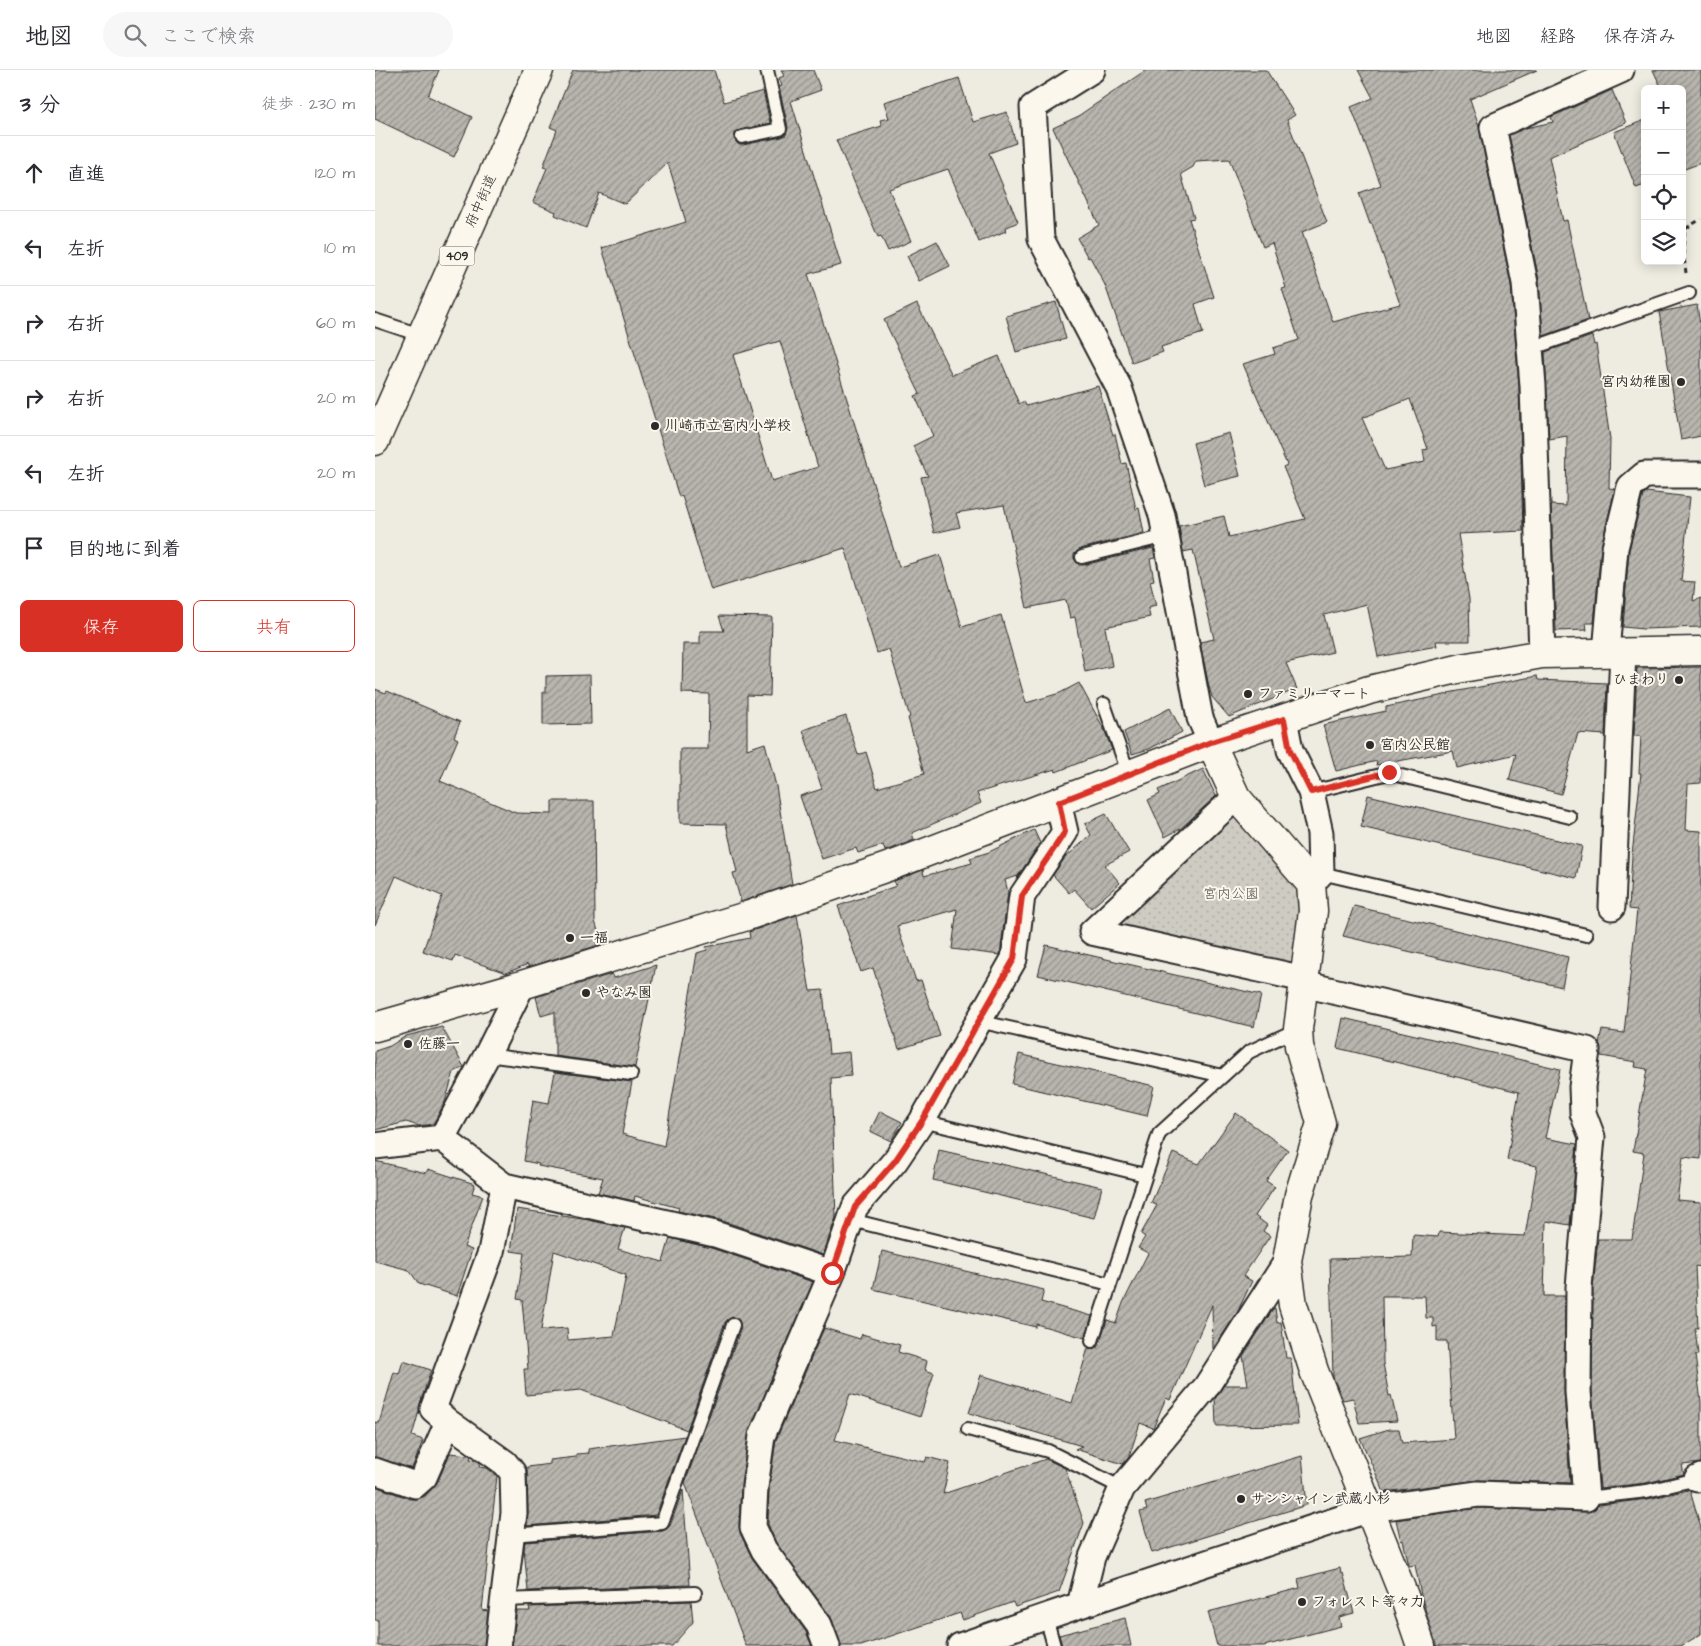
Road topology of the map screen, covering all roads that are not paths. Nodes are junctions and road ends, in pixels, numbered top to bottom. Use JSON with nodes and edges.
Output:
{"nodes":[{"id":1,"x":539,"y":70,"type":"edge"},
{"id":2,"x":767,"y":70,"type":"edge"},
{"id":3,"x":1092,"y":70,"type":"edge"},
{"id":4,"x":1621,"y":70,"type":"edge"},
{"id":5,"x":741,"y":137,"type":"dead end"},
{"id":6,"x":1689,"y":293,"type":"road end"},
{"id":7,"x":375,"y":320,"type":"edge"},
{"id":8,"x":423,"y":336,"type":"junction"},
{"id":9,"x":1530,"y":349,"type":"junction"},
{"id":10,"x":375,"y":441,"type":"edge"},
{"id":11,"x":1701,"y":476,"type":"edge"},
{"id":12,"x":1166,"y":536,"type":"junction"},
{"id":13,"x":1082,"y":557,"type":"dead end"},
{"id":14,"x":1701,"y":651,"type":"edge"},
{"id":15,"x":1614,"y":652,"type":"junction"},
{"id":16,"x":1542,"y":654,"type":"junction"},
{"id":17,"x":1104,"y":704,"type":"dead end"},
{"id":18,"x":1284,"y":719,"type":"junction"},
{"id":19,"x":1211,"y":742,"type":"junction"},
{"id":20,"x":1129,"y":775,"type":"junction"},
{"id":21,"x":1311,"y":792,"type":"junction"},
{"id":22,"x":1236,"y":797,"type":"junction"},
{"id":23,"x":1059,"y":802,"type":"junction"},
{"id":24,"x":1570,"y":817,"type":"dead end"},
{"id":25,"x":1316,"y":879,"type":"junction"},
{"id":26,"x":1612,"y":907,"type":"dead end"},
{"id":27,"x":1586,"y":935,"type":"dead end"},
{"id":28,"x":1304,"y":981,"type":"junction"},
{"id":29,"x":522,"y":985,"type":"junction"},
{"id":30,"x":978,"y":1021,"type":"junction"},
{"id":31,"x":375,"y":1026,"type":"edge"},
{"id":32,"x":1298,"y":1029,"type":"junction"},
{"id":33,"x":487,"y":1055,"type":"junction"},
{"id":34,"x":631,"y":1074,"type":"dead end"},
{"id":35,"x":1223,"y":1076,"type":"junction"},
{"id":36,"x":922,"y":1121,"type":"junction"},
{"id":37,"x":442,"y":1138,"type":"junction"},
{"id":38,"x":375,"y":1146,"type":"edge"},
{"id":39,"x":1145,"y":1175,"type":"junction"},
{"id":40,"x":504,"y":1186,"type":"junction"},
{"id":41,"x":851,"y":1220,"type":"junction"},
{"id":42,"x":1287,"y":1261,"type":"junction"},
{"id":43,"x":832,"y":1273,"type":"junction"},
{"id":44,"x":1110,"y":1284,"type":"junction"},
{"id":45,"x":733,"y":1325,"type":"dead end"},
{"id":46,"x":1092,"y":1341,"type":"dead end"},
{"id":47,"x":448,"y":1422,"type":"junction"},
{"id":48,"x":968,"y":1429,"type":"dead end"},
{"id":49,"x":375,"y":1471,"type":"edge"},
{"id":50,"x":1699,"y":1478,"type":"edge"},
{"id":51,"x":1123,"y":1488,"type":"junction"},
{"id":52,"x":1586,"y":1498,"type":"junction"},
{"id":53,"x":1369,"y":1510,"type":"junction"},
{"id":54,"x":512,"y":1535,"type":"junction"},
{"id":55,"x":695,"y":1592,"type":"dead end"},
{"id":56,"x":504,"y":1600,"type":"junction"},
{"id":57,"x":1080,"y":1604,"type":"junction"},
{"id":58,"x":1046,"y":1616,"type":"junction"},
{"id":59,"x":498,"y":1646,"type":"edge"},
{"id":60,"x":827,"y":1646,"type":"edge"},
{"id":61,"x":960,"y":1646,"type":"edge"},
{"id":62,"x":1054,"y":1646,"type":"edge"},
{"id":63,"x":1421,"y":1646,"type":"edge"}],
"edges":[{"from":1,"to":8,"type":"main road","name":"府中街道","number":"409"},
{"from":2,"to":5,"type":"lane"},
{"from":3,"to":12,"type":"street"},
{"from":4,"to":9,"type":"street"},
{"from":6,"to":9,"type":"lane"},
{"from":7,"to":8,"type":"lane"},
{"from":8,"to":10,"type":"main road","name":"府中街道","number":"409"},
{"from":9,"to":16,"type":"street"},
{"from":11,"to":15,"type":"street"},
{"from":12,"to":13,"type":"lane"},
{"from":12,"to":19,"type":"street"},
{"from":14,"to":15,"type":"main road"},
{"from":15,"to":16,"type":"main road"},
{"from":15,"to":26,"type":"street"},
{"from":16,"to":18,"type":"main road"},
{"from":17,"to":20,"type":"lane"},
{"from":18,"to":19,"type":"main road"},
{"from":18,"to":21,"type":"street"},
{"from":19,"to":20,"type":"main road"},
{"from":19,"to":22,"type":"main road"},
{"from":20,"to":23,"type":"main road"},
{"from":21,"to":24,"type":"lane"},
{"from":21,"to":25,"type":"street"},
{"from":22,"to":25,"type":"main road"},
{"from":22,"to":28,"type":"street"},
{"from":23,"to":29,"type":"main road"},
{"from":23,"to":30,"type":"street"},
{"from":25,"to":27,"type":"lane"},
{"from":25,"to":28,"type":"main road"},
{"from":28,"to":32,"type":"main road"},
{"from":28,"to":52,"type":"street"},
{"from":29,"to":31,"type":"main road"},
{"from":29,"to":33,"type":"street"},
{"from":30,"to":35,"type":"lane"},
{"from":30,"to":36,"type":"street"},
{"from":32,"to":35,"type":"lane"},
{"from":32,"to":42,"type":"main road"},
{"from":33,"to":34,"type":"lane"},
{"from":33,"to":37,"type":"street"},
{"from":35,"to":39,"type":"lane"},
{"from":36,"to":39,"type":"lane"},
{"from":36,"to":41,"type":"street"},
{"from":37,"to":38,"type":"street"},
{"from":37,"to":40,"type":"street"},
{"from":39,"to":44,"type":"lane"},
{"from":40,"to":43,"type":"street"},
{"from":40,"to":47,"type":"street"},
{"from":41,"to":43,"type":"street"},
{"from":41,"to":44,"type":"lane"},
{"from":42,"to":51,"type":"street"},
{"from":42,"to":53,"type":"main road"},
{"from":43,"to":60,"type":"street"},
{"from":44,"to":46,"type":"lane"},
{"from":45,"to":54,"type":"lane"},
{"from":47,"to":49,"type":"street"},
{"from":47,"to":54,"type":"street"},
{"from":48,"to":51,"type":"lane"},
{"from":50,"to":52,"type":"lane"},
{"from":51,"to":57,"type":"street"},
{"from":52,"to":53,"type":"street"},
{"from":53,"to":57,"type":"street"},
{"from":53,"to":63,"type":"main road"},
{"from":54,"to":56,"type":"street"},
{"from":55,"to":56,"type":"lane"},
{"from":56,"to":59,"type":"street"},
{"from":57,"to":58,"type":"street"},
{"from":58,"to":61,"type":"street"},
{"from":58,"to":62,"type":"lane"}]}
